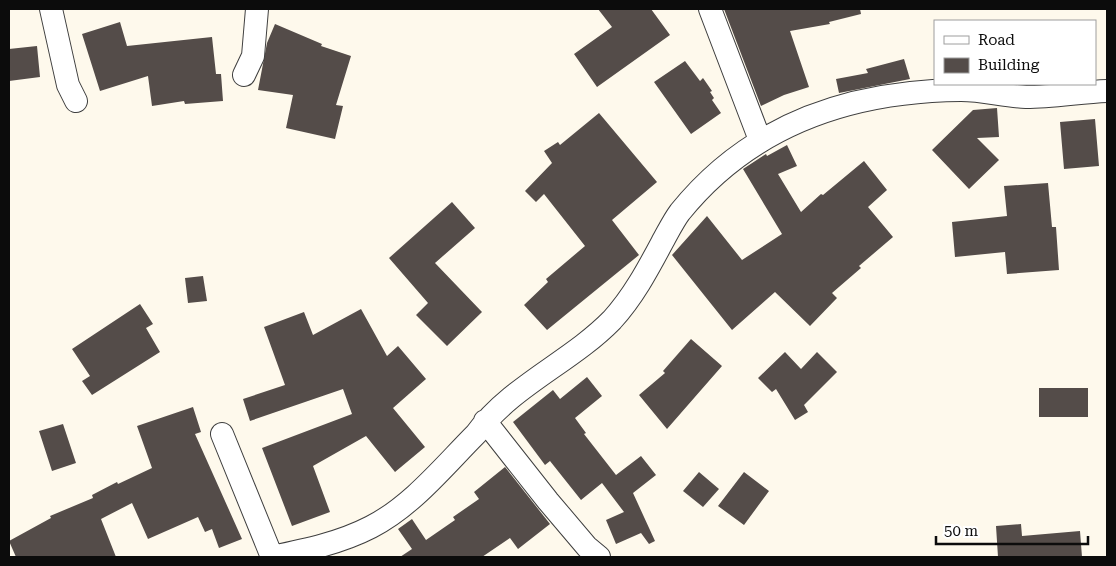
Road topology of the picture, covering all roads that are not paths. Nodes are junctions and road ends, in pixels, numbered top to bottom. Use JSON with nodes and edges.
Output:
{"nodes":[{"id":1,"x":51,"y":9,"type":"edge"},
{"id":2,"x":257,"y":9,"type":"edge"},
{"id":3,"x":710,"y":9,"type":"edge"},
{"id":4,"x":244,"y":75,"type":"dead end"},
{"id":5,"x":1107,"y":91,"type":"edge"},
{"id":6,"x":76,"y":101,"type":"dead end"},
{"id":7,"x":760,"y":140,"type":"junction"},
{"id":8,"x":485,"y":421,"type":"junction"},
{"id":9,"x":222,"y":434,"type":"dead end"},
{"id":10,"x":272,"y":557,"type":"edge"},
{"id":11,"x":599,"y":557,"type":"edge"}],
"edges":[{"from":1,"to":6,"type":"street"},
{"from":2,"to":4,"type":"street"},
{"from":3,"to":7,"type":"street"},
{"from":5,"to":7,"type":"street"},
{"from":7,"to":8,"type":"street"},
{"from":8,"to":10,"type":"street"},
{"from":8,"to":11,"type":"street"},
{"from":9,"to":10,"type":"street"}]}
